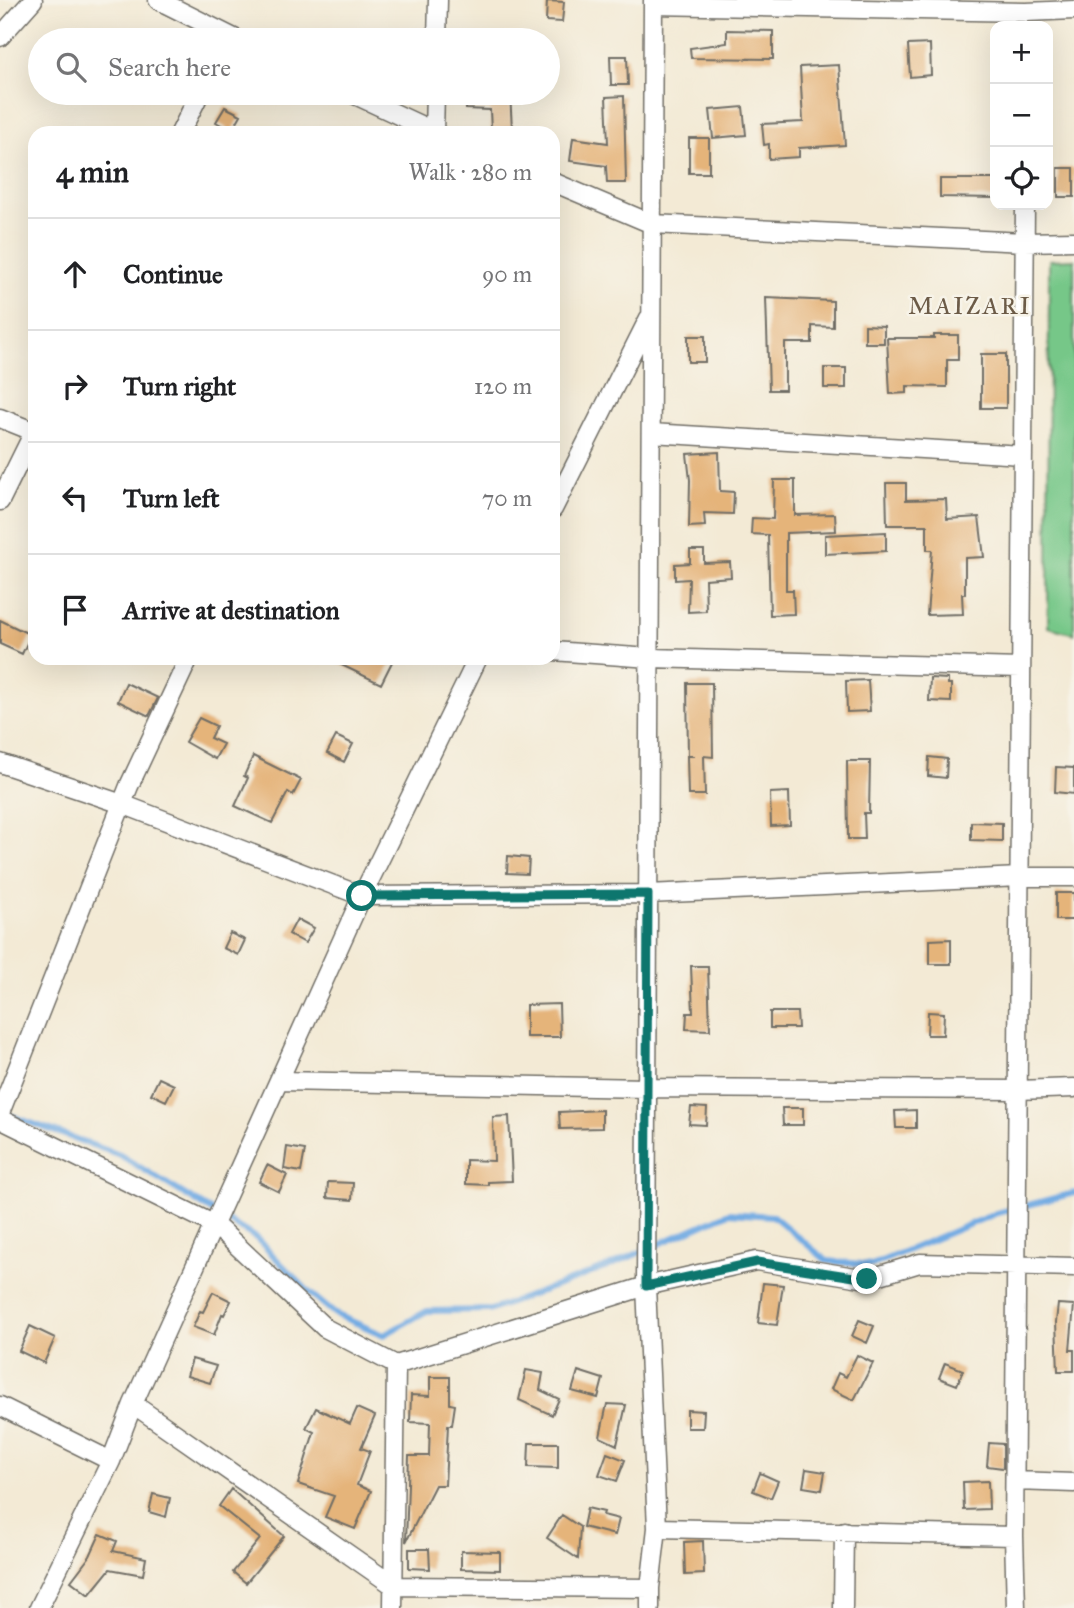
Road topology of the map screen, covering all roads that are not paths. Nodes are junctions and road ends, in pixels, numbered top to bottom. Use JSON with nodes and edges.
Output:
{"nodes":[{"id":1,"x":33,"y":0,"type":"edge"},
{"id":2,"x":158,"y":0,"type":"edge"},
{"id":3,"x":438,"y":0,"type":"edge"},
{"id":4,"x":653,"y":3,"type":"edge"},
{"id":5,"x":1074,"y":10,"type":"edge"},
{"id":6,"x":1026,"y":13,"type":"edge"},
{"id":7,"x":210,"y":28,"type":"edge"},
{"id":8,"x":437,"y":28,"type":"edge"},
{"id":9,"x":0,"y":37,"type":"edge"},
{"id":10,"x":194,"y":105,"type":"edge"},
{"id":11,"x":376,"y":105,"type":"edge"},
{"id":12,"x":435,"y":105,"type":"edge"},
{"id":13,"x":184,"y":126,"type":"edge"},
{"id":14,"x":420,"y":126,"type":"edge"},
{"id":15,"x":435,"y":126,"type":"edge"},
{"id":16,"x":560,"y":185,"type":"edge"},
{"id":17,"x":1025,"y":210,"type":"edge"},
{"id":18,"x":652,"y":224,"type":"junction"},
{"id":19,"x":1074,"y":241,"type":"edge"},
{"id":20,"x":1025,"y":242,"type":"junction"},
{"id":21,"x":652,"y":314,"type":"junction"},
{"id":22,"x":0,"y":418,"type":"edge"},
{"id":23,"x":28,"y":428,"type":"edge"},
{"id":24,"x":651,"y":433,"type":"junction"},
{"id":25,"x":28,"y":445,"type":"edge"},
{"id":26,"x":1023,"y":456,"type":"junction"},
{"id":27,"x":560,"y":495,"type":"edge"},
{"id":28,"x":0,"y":501,"type":"edge"},
{"id":29,"x":560,"y":652,"type":"edge"},
{"id":30,"x":650,"y":658,"type":"junction"},
{"id":31,"x":186,"y":665,"type":"edge"},
{"id":32,"x":475,"y":665,"type":"edge"},
{"id":33,"x":1021,"y":668,"type":"junction"},
{"id":34,"x":0,"y":763,"type":"edge"},
{"id":35,"x":122,"y":804,"type":"junction"},
{"id":36,"x":1020,"y":877,"type":"junction"},
{"id":37,"x":1074,"y":877,"type":"edge"},
{"id":38,"x":648,"y":894,"type":"junction"},
{"id":39,"x":362,"y":896,"type":"junction"},
{"id":40,"x":279,"y":1081,"type":"junction"},
{"id":41,"x":647,"y":1088,"type":"junction"},
{"id":42,"x":1074,"y":1088,"type":"edge"},
{"id":43,"x":1018,"y":1090,"type":"junction"},
{"id":44,"x":0,"y":1113,"type":"edge"},
{"id":45,"x":0,"y":1119,"type":"edge"},
{"id":46,"x":215,"y":1225,"type":"junction"},
{"id":47,"x":1017,"y":1266,"type":"junction"},
{"id":48,"x":1074,"y":1267,"type":"edge"},
{"id":49,"x":646,"y":1286,"type":"junction"},
{"id":50,"x":396,"y":1365,"type":"junction"},
{"id":51,"x":133,"y":1404,"type":"junction"},
{"id":52,"x":0,"y":1406,"type":"edge"},
{"id":53,"x":111,"y":1461,"type":"junction"},
{"id":54,"x":1015,"y":1481,"type":"junction"},
{"id":55,"x":1074,"y":1483,"type":"edge"},
{"id":56,"x":657,"y":1528,"type":"junction"},
{"id":57,"x":844,"y":1531,"type":"junction"},
{"id":58,"x":1014,"y":1536,"type":"junction"},
{"id":59,"x":394,"y":1587,"type":"junction"},
{"id":60,"x":650,"y":1588,"type":"junction"},
{"id":61,"x":39,"y":1608,"type":"edge"},
{"id":62,"x":393,"y":1608,"type":"edge"},
{"id":63,"x":650,"y":1608,"type":"edge"},
{"id":64,"x":843,"y":1608,"type":"edge"},
{"id":65,"x":1016,"y":1608,"type":"edge"}],
"edges":[{"from":1,"to":9,"type":"street"},
{"from":2,"to":7,"type":"street"},
{"from":3,"to":8,"type":"street"},
{"from":4,"to":6,"type":"street"},
{"from":4,"to":18,"type":"street"},
{"from":5,"to":6,"type":"street"},
{"from":10,"to":13,"type":"street"},
{"from":11,"to":14,"type":"street"},
{"from":12,"to":15,"type":"street"},
{"from":16,"to":18,"type":"street"},
{"from":17,"to":20,"type":"street"},
{"from":18,"to":20,"type":"street"},
{"from":18,"to":21,"type":"street"},
{"from":19,"to":20,"type":"street"},
{"from":20,"to":26,"type":"street"},
{"from":21,"to":24,"type":"street"},
{"from":21,"to":27,"type":"street"},
{"from":22,"to":23,"type":"street"},
{"from":24,"to":26,"type":"street"},
{"from":24,"to":30,"type":"street"},
{"from":25,"to":28,"type":"street"},
{"from":26,"to":33,"type":"street"},
{"from":29,"to":30,"type":"street"},
{"from":30,"to":33,"type":"street"},
{"from":30,"to":38,"type":"street"},
{"from":31,"to":35,"type":"street"},
{"from":32,"to":39,"type":"street"},
{"from":33,"to":36,"type":"street"},
{"from":34,"to":35,"type":"street"},
{"from":35,"to":39,"type":"street"},
{"from":35,"to":44,"type":"street"},
{"from":36,"to":37,"type":"street"},
{"from":36,"to":38,"type":"street"},
{"from":36,"to":43,"type":"street"},
{"from":38,"to":39,"type":"street"},
{"from":38,"to":41,"type":"street"},
{"from":39,"to":40,"type":"street"},
{"from":40,"to":41,"type":"street"},
{"from":40,"to":46,"type":"street"},
{"from":41,"to":43,"type":"street"},
{"from":41,"to":49,"type":"street"},
{"from":42,"to":43,"type":"street"},
{"from":43,"to":47,"type":"street"},
{"from":45,"to":46,"type":"street"},
{"from":46,"to":50,"type":"street"},
{"from":46,"to":51,"type":"street"},
{"from":47,"to":48,"type":"street"},
{"from":47,"to":49,"type":"street"},
{"from":47,"to":54,"type":"street"},
{"from":49,"to":50,"type":"street"},
{"from":49,"to":56,"type":"street"},
{"from":50,"to":59,"type":"street"},
{"from":51,"to":53,"type":"street"},
{"from":51,"to":59,"type":"street"},
{"from":52,"to":53,"type":"street"},
{"from":53,"to":61,"type":"street"},
{"from":54,"to":55,"type":"street"},
{"from":54,"to":58,"type":"street"},
{"from":56,"to":57,"type":"street"},
{"from":56,"to":60,"type":"street"},
{"from":57,"to":58,"type":"street"},
{"from":57,"to":64,"type":"street"},
{"from":58,"to":65,"type":"street"},
{"from":59,"to":60,"type":"street"},
{"from":59,"to":62,"type":"street"},
{"from":60,"to":63,"type":"street"}]}
